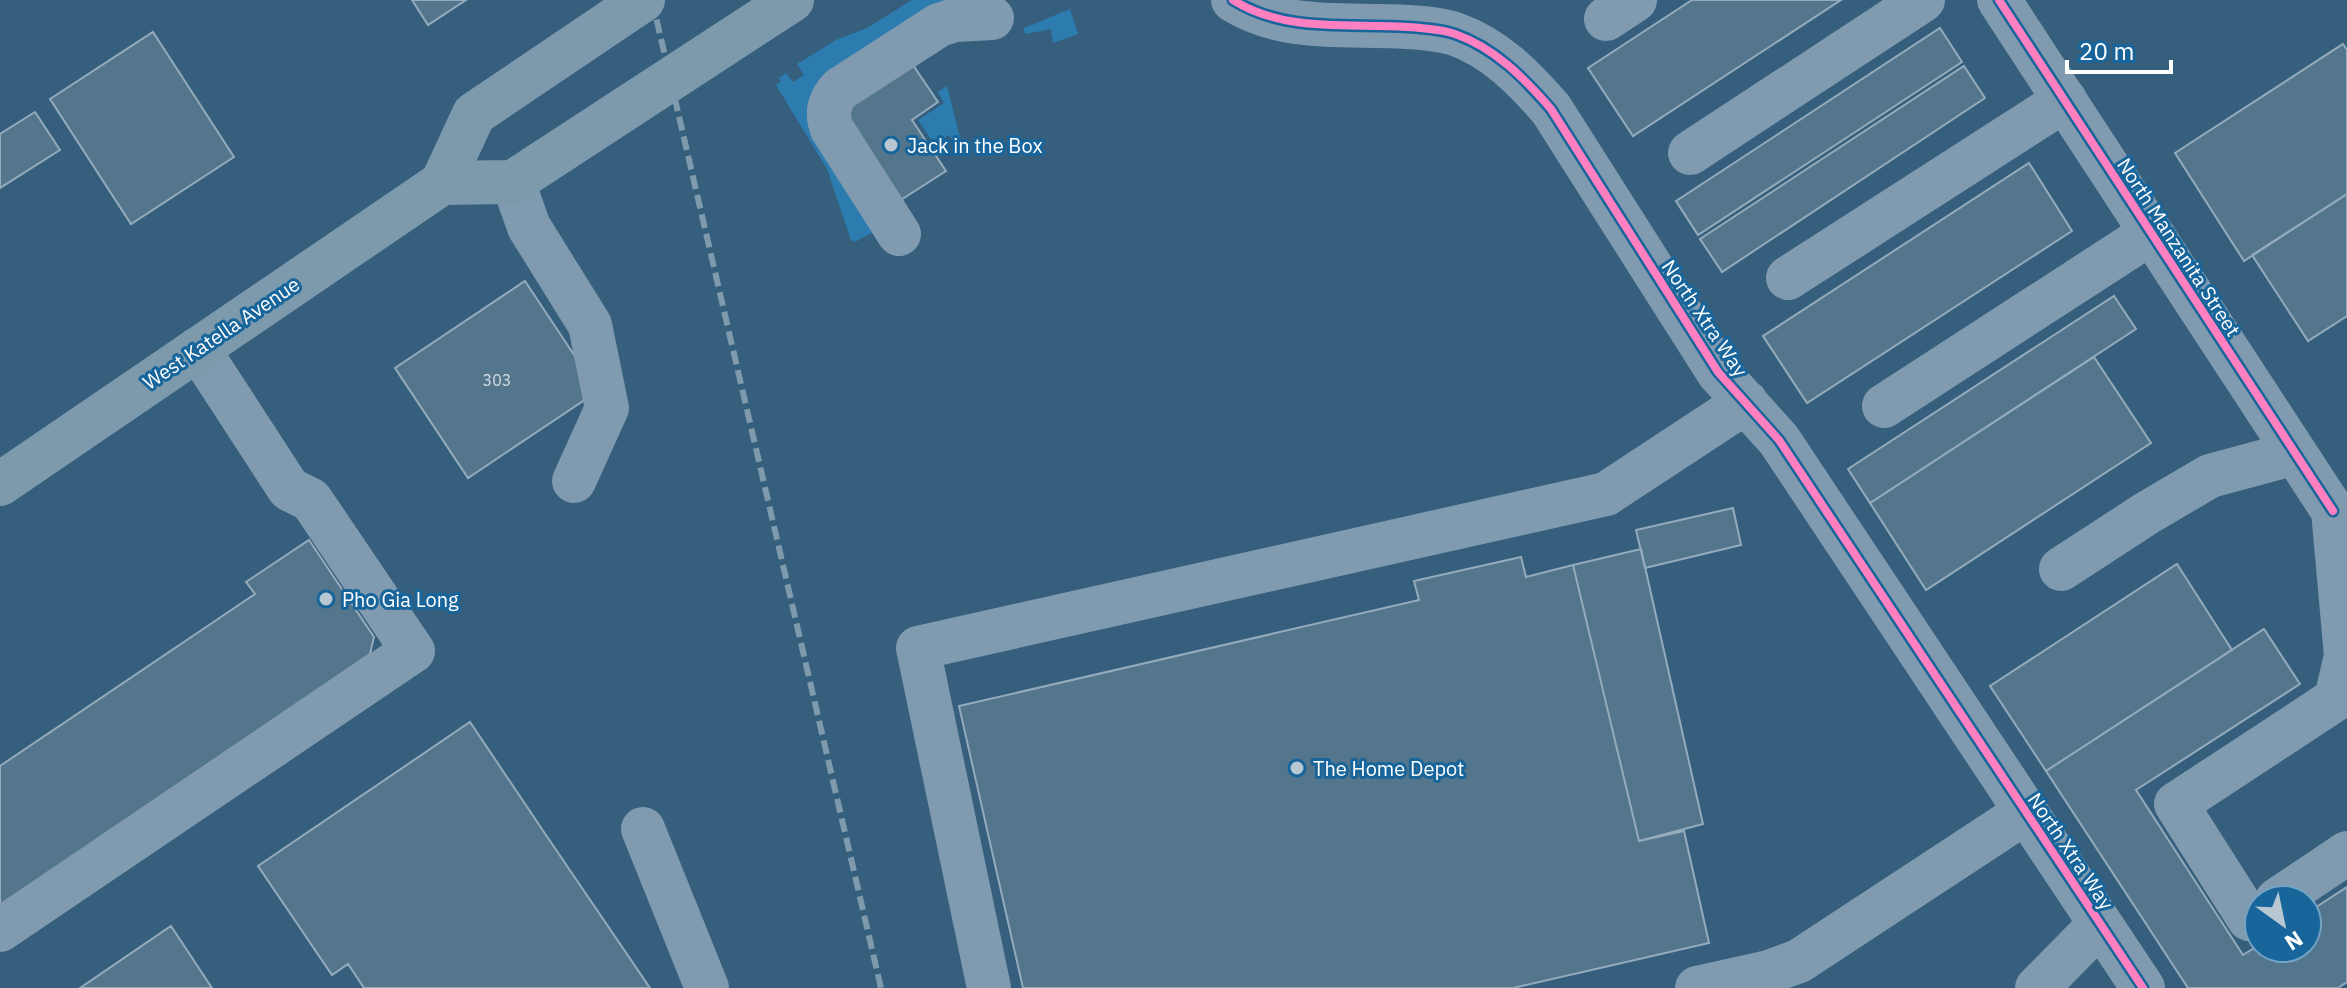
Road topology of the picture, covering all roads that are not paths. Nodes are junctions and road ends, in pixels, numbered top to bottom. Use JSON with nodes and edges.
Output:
{"nodes":[{"id":1,"x":643,"y":0,"type":"edge"},
{"id":2,"x":792,"y":0,"type":"edge"},
{"id":3,"x":1233,"y":0,"type":"edge"},
{"id":4,"x":1923,"y":0,"type":"edge"},
{"id":5,"x":1999,"y":0,"type":"edge"},
{"id":6,"x":992,"y":18,"type":"dead end"},
{"id":7,"x":2065,"y":100,"type":"junction"},
{"id":8,"x":1690,"y":153,"type":"dead end"},
{"id":9,"x":513,"y":182,"type":"junction"},
{"id":10,"x":442,"y":183,"type":"junction"},
{"id":11,"x":2151,"y":233,"type":"junction"},
{"id":12,"x":899,"y":234,"type":"dead end"},
{"id":13,"x":1788,"y":278,"type":"dead end"},
{"id":14,"x":198,"y":349,"type":"junction"},
{"id":15,"x":1746,"y":402,"type":"junction"},
{"id":16,"x":1884,"y":406,"type":"dead end"},
{"id":17,"x":2295,"y":453,"type":"junction"},
{"id":18,"x":574,"y":481,"type":"dead end"},
{"id":19,"x":0,"y":484,"type":"edge"},
{"id":20,"x":2340,"y":511,"type":"edge"},
{"id":21,"x":2061,"y":569,"type":"dead end"},
{"id":22,"x":2346,"y":657,"type":"edge"},
{"id":23,"x":2026,"y":812,"type":"junction"},
{"id":24,"x":643,"y":829,"type":"dead end"},
{"id":25,"x":2347,"y":853,"type":"edge"},
{"id":26,"x":2301,"y":884,"type":"edge"},
{"id":27,"x":2243,"y":910,"type":"edge"},
{"id":28,"x":2100,"y":924,"type":"junction"},
{"id":29,"x":0,"y":930,"type":"edge"},
{"id":30,"x":707,"y":988,"type":"edge"},
{"id":31,"x":989,"y":988,"type":"edge"},
{"id":32,"x":1697,"y":988,"type":"edge"},
{"id":33,"x":2037,"y":988,"type":"edge"},
{"id":34,"x":2143,"y":988,"type":"edge"}],
"edges":[{"from":1,"to":10,"type":"main road"},
{"from":2,"to":9,"type":"main road"},
{"from":3,"to":15,"type":"street","name":"North Xtra Way"},
{"from":4,"to":8,"type":"street"},
{"from":5,"to":7,"type":"street","name":"North Manzanita Street"},
{"from":6,"to":12,"type":"street"},
{"from":7,"to":11,"type":"street","name":"North Manzanita Street"},
{"from":7,"to":13,"type":"street"},
{"from":9,"to":10,"type":"main road"},
{"from":9,"to":18,"type":"street"},
{"from":10,"to":14,"type":"main road","name":"West Katella Avenue"},
{"from":11,"to":16,"type":"street"},
{"from":11,"to":17,"type":"street","name":"North Manzanita Street"},
{"from":14,"to":19,"type":"main road","name":"West Katella Avenue"},
{"from":14,"to":29,"type":"street"},
{"from":15,"to":23,"type":"street","name":"North Xtra Way"},
{"from":15,"to":31,"type":"street"},
{"from":17,"to":20,"type":"street","name":"North Manzanita Street"},
{"from":17,"to":21,"type":"street"},
{"from":20,"to":22,"type":"street"},
{"from":22,"to":27,"type":"street"},
{"from":23,"to":28,"type":"street","name":"North Xtra Way"},
{"from":23,"to":32,"type":"street"},
{"from":24,"to":30,"type":"street"},
{"from":25,"to":26,"type":"street"},
{"from":28,"to":33,"type":"street"},
{"from":28,"to":34,"type":"street","name":"North Xtra Way"}]}
